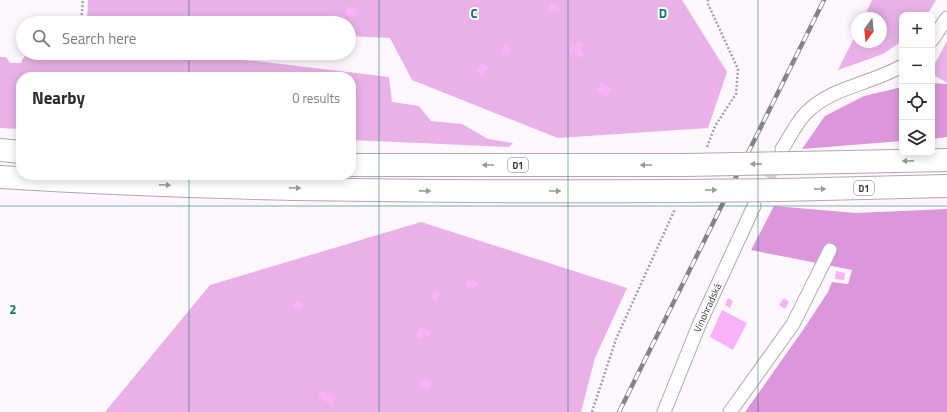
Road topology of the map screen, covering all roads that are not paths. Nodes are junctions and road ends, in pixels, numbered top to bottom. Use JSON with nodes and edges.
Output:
{"nodes":[{"id":1,"x":947,"y":18,"type":"edge"},
{"id":2,"x":935,"y":36,"type":"edge"},
{"id":3,"x":899,"y":67,"type":"edge"},
{"id":4,"x":0,"y":150,"type":"edge"},
{"id":5,"x":16,"y":152,"type":"edge"},
{"id":6,"x":789,"y":156,"type":"junction"},
{"id":7,"x":947,"y":160,"type":"edge"},
{"id":8,"x":356,"y":165,"type":"edge"},
{"id":9,"x":0,"y":176,"type":"edge"},
{"id":10,"x":16,"y":177,"type":"edge"},
{"id":11,"x":70,"y":180,"type":"edge"},
{"id":12,"x":947,"y":186,"type":"edge"},
{"id":13,"x":754,"y":206,"type":"tunnel mouth"},
{"id":14,"x":830,"y":250,"type":"dead end"},
{"id":15,"x":664,"y":412,"type":"edge"},
{"id":16,"x":730,"y":412,"type":"edge"}],
"edges":[{"from":1,"to":2,"type":"street"},
{"from":3,"to":6,"type":"street"},
{"from":4,"to":5,"type":"highway"},
{"from":7,"to":6,"type":"highway","number":"D1","one_way":true},
{"from":6,"to":8,"type":"highway","number":"D1","one_way":true,"bridge":true},
{"from":9,"to":10,"type":"highway","number":"D1","one_way":true,"bridge":true},
{"from":11,"to":12,"type":"highway","number":"D1","one_way":true,"bridge":true},
{"from":13,"to":15,"type":"street","name":"Vinohradská"},
{"from":14,"to":16,"type":"street"}]}
